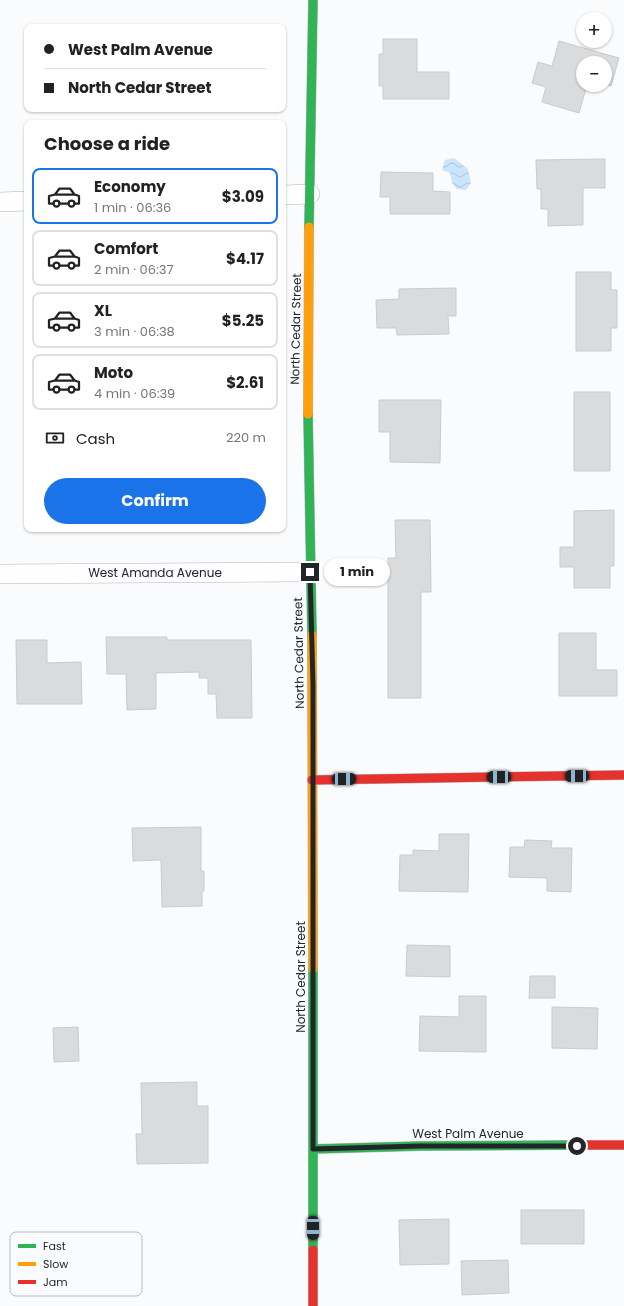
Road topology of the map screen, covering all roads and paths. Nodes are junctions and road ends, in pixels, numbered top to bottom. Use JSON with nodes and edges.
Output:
{"nodes":[{"id":1,"x":312,"y":0,"type":"edge"},
{"id":2,"x":310,"y":194,"type":"junction"},
{"id":3,"x":286,"y":195,"type":"edge"},
{"id":4,"x":24,"y":201,"type":"edge"},
{"id":5,"x":0,"y":202,"type":"edge"},
{"id":6,"x":310,"y":572,"type":"junction"},
{"id":7,"x":0,"y":574,"type":"edge"},
{"id":8,"x":624,"y":775,"type":"edge"},
{"id":9,"x":312,"y":780,"type":"junction"},
{"id":10,"x":624,"y":1145,"type":"edge"},
{"id":11,"x":313,"y":1149,"type":"junction"},
{"id":12,"x":313,"y":1306,"type":"edge"}],
"edges":[{"from":1,"to":2,"type":"street","name":"North Cedar Street"},
{"from":2,"to":3,"type":"street"},
{"from":2,"to":6,"type":"street","name":"North Cedar Street"},
{"from":4,"to":5,"type":"street"},
{"from":6,"to":7,"type":"street","name":"West Amanda Avenue"},
{"from":6,"to":9,"type":"street","name":"North Cedar Street"},
{"from":8,"to":9,"type":"street"},
{"from":9,"to":11,"type":"street","name":"North Cedar Street"},
{"from":10,"to":11,"type":"street","name":"West Palm Avenue"},
{"from":11,"to":12,"type":"street","name":"North Cedar Street"}]}
